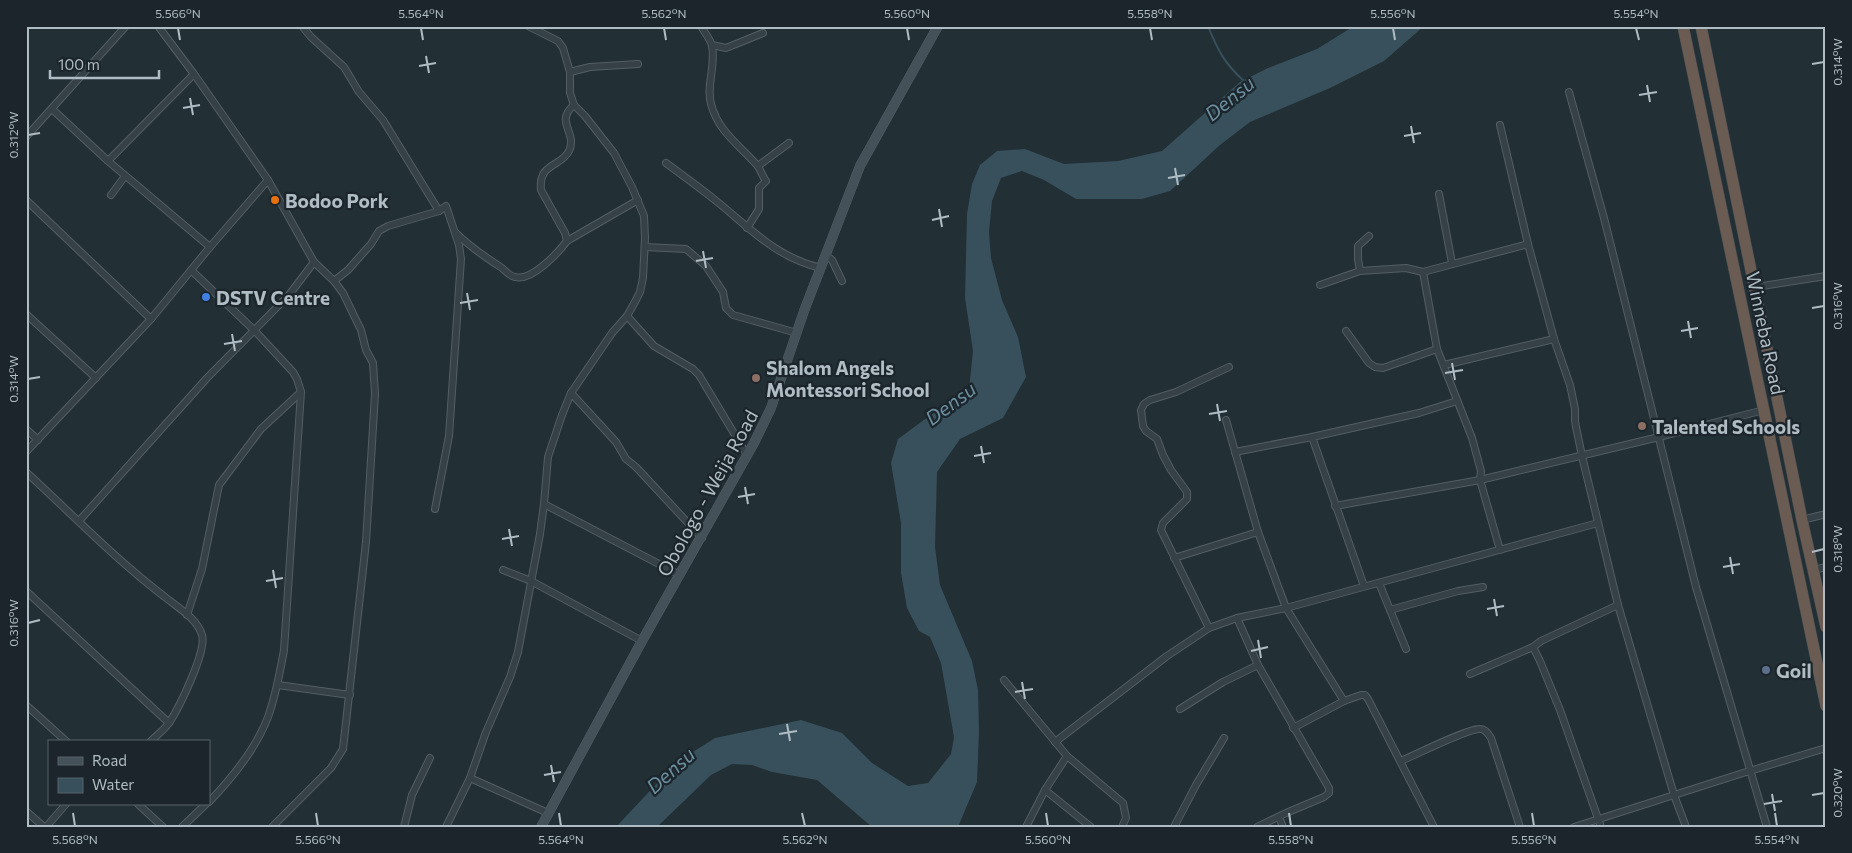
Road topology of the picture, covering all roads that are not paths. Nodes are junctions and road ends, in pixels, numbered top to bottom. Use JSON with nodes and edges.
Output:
{"nodes":[{"id":1,"x":126,"y":26,"type":"edge"},
{"id":2,"x":158,"y":26,"type":"edge"},
{"id":3,"x":302,"y":26,"type":"edge"},
{"id":4,"x":528,"y":26,"type":"edge"},
{"id":5,"x":700,"y":26,"type":"edge"},
{"id":6,"x":938,"y":26,"type":"edge"},
{"id":7,"x":1683,"y":26,"type":"edge"},
{"id":8,"x":1701,"y":26,"type":"edge"},
{"id":9,"x":763,"y":33,"type":"dead end"},
{"id":10,"x":712,"y":45,"type":"junction"},
{"id":11,"x":638,"y":64,"type":"dead end"},
{"id":12,"x":570,"y":72,"type":"junction"},
{"id":13,"x":194,"y":74,"type":"junction"},
{"id":14,"x":1569,"y":92,"type":"dead end"},
{"id":15,"x":574,"y":104,"type":"junction"},
{"id":16,"x":52,"y":109,"type":"junction"},
{"id":17,"x":1500,"y":125,"type":"dead end"},
{"id":18,"x":26,"y":137,"type":"edge"},
{"id":19,"x":789,"y":143,"type":"dead end"},
{"id":20,"x":108,"y":161,"type":"junction"},
{"id":21,"x":666,"y":163,"type":"dead end"},
{"id":22,"x":758,"y":166,"type":"junction"},
{"id":23,"x":125,"y":176,"type":"junction"},
{"id":24,"x":268,"y":180,"type":"junction"},
{"id":25,"x":1439,"y":194,"type":"dead end"},
{"id":26,"x":111,"y":195,"type":"dead end"},
{"id":27,"x":26,"y":200,"type":"edge"},
{"id":28,"x":638,"y":200,"type":"junction"},
{"id":29,"x":439,"y":211,"type":"junction"},
{"id":30,"x":747,"y":228,"type":"junction"},
{"id":31,"x":455,"y":232,"type":"junction"},
{"id":32,"x":1369,"y":236,"type":"dead end"},
{"id":33,"x":567,"y":241,"type":"junction"},
{"id":34,"x":1528,"y":244,"type":"junction"},
{"id":35,"x":210,"y":247,"type":"junction"},
{"id":36,"x":645,"y":247,"type":"junction"},
{"id":37,"x":826,"y":255,"type":"junction"},
{"id":38,"x":314,"y":262,"type":"junction"},
{"id":39,"x":1452,"y":263,"type":"junction"},
{"id":40,"x":821,"y":268,"type":"junction"},
{"id":41,"x":191,"y":270,"type":"junction"},
{"id":42,"x":1360,"y":271,"type":"junction"},
{"id":43,"x":1423,"y":272,"type":"junction"},
{"id":44,"x":1826,"y":276,"type":"edge"},
{"id":45,"x":334,"y":281,"type":"junction"},
{"id":46,"x":842,"y":281,"type":"dead end"},
{"id":47,"x":1320,"y":285,"type":"dead end"},
{"id":48,"x":1756,"y":287,"type":"junction"},
{"id":49,"x":26,"y":314,"type":"edge"},
{"id":50,"x":627,"y":316,"type":"junction"},
{"id":51,"x":151,"y":319,"type":"junction"},
{"id":52,"x":255,"y":331,"type":"junction"},
{"id":53,"x":1346,"y":331,"type":"dead end"},
{"id":54,"x":797,"y":333,"type":"junction"},
{"id":55,"x":1554,"y":339,"type":"junction"},
{"id":56,"x":1437,"y":349,"type":"junction"},
{"id":57,"x":1444,"y":365,"type":"junction"},
{"id":58,"x":1229,"y":367,"type":"dead end"},
{"id":59,"x":96,"y":378,"type":"junction"},
{"id":60,"x":301,"y":392,"type":"junction"},
{"id":61,"x":571,"y":392,"type":"junction"},
{"id":62,"x":1457,"y":401,"type":"junction"},
{"id":63,"x":1764,"y":410,"type":"junction"},
{"id":64,"x":1226,"y":420,"type":"dead end"},
{"id":65,"x":26,"y":429,"type":"edge"},
{"id":66,"x":1312,"y":437,"type":"junction"},
{"id":67,"x":1658,"y":437,"type":"junction"},
{"id":68,"x":38,"y":440,"type":"junction"},
{"id":69,"x":26,"y":452,"type":"edge"},
{"id":70,"x":1235,"y":452,"type":"junction"},
{"id":71,"x":747,"y":455,"type":"junction"},
{"id":72,"x":1582,"y":456,"type":"junction"},
{"id":73,"x":26,"y":472,"type":"edge"},
{"id":74,"x":1480,"y":480,"type":"junction"},
{"id":75,"x":544,"y":504,"type":"junction"},
{"id":76,"x":1335,"y":506,"type":"junction"},
{"id":77,"x":435,"y":509,"type":"dead end"},
{"id":78,"x":1826,"y":514,"type":"edge"},
{"id":79,"x":1802,"y":520,"type":"junction"},
{"id":80,"x":79,"y":521,"type":"junction"},
{"id":81,"x":1598,"y":523,"type":"junction"},
{"id":82,"x":1258,"y":532,"type":"junction"},
{"id":83,"x":702,"y":538,"type":"junction"},
{"id":84,"x":1500,"y":550,"type":"junction"},
{"id":85,"x":1174,"y":558,"type":"junction"},
{"id":86,"x":1796,"y":566,"type":"junction"},
{"id":87,"x":1826,"y":567,"type":"edge"},
{"id":88,"x":503,"y":570,"type":"dead end"},
{"id":89,"x":1815,"y":574,"type":"junction"},
{"id":90,"x":680,"y":576,"type":"junction"},
{"id":91,"x":531,"y":581,"type":"junction"},
{"id":92,"x":1379,"y":583,"type":"junction"},
{"id":93,"x":1364,"y":586,"type":"junction"},
{"id":94,"x":1482,"y":587,"type":"dead end"},
{"id":95,"x":26,"y":591,"type":"edge"},
{"id":96,"x":1618,"y":605,"type":"junction"},
{"id":97,"x":1286,"y":608,"type":"junction"},
{"id":98,"x":1390,"y":610,"type":"junction"},
{"id":99,"x":187,"y":615,"type":"junction"},
{"id":100,"x":1237,"y":618,"type":"junction"},
{"id":101,"x":1808,"y":623,"type":"junction"},
{"id":102,"x":1826,"y":627,"type":"edge"},
{"id":103,"x":1209,"y":628,"type":"junction"},
{"id":104,"x":1826,"y":635,"type":"edge"},
{"id":105,"x":642,"y":641,"type":"junction"},
{"id":106,"x":1533,"y":647,"type":"junction"},
{"id":107,"x":1406,"y":649,"type":"dead end"},
{"id":108,"x":1258,"y":665,"type":"junction"},
{"id":109,"x":1470,"y":674,"type":"dead end"},
{"id":110,"x":1004,"y":680,"type":"dead end"},
{"id":111,"x":278,"y":685,"type":"junction"},
{"id":112,"x":350,"y":695,"type":"junction"},
{"id":113,"x":1344,"y":701,"type":"junction"},
{"id":114,"x":26,"y":704,"type":"edge"},
{"id":115,"x":1826,"y":706,"type":"edge"},
{"id":116,"x":1180,"y":709,"type":"dead end"},
{"id":117,"x":169,"y":723,"type":"junction"},
{"id":118,"x":1293,"y":728,"type":"junction"},
{"id":119,"x":1224,"y":738,"type":"dead end"},
{"id":120,"x":65,"y":740,"type":"edge"},
{"id":121,"x":152,"y":740,"type":"edge"},
{"id":122,"x":1054,"y":742,"type":"junction"},
{"id":123,"x":1826,"y":748,"type":"edge"},
{"id":124,"x":1067,"y":756,"type":"junction"},
{"id":125,"x":430,"y":758,"type":"dead end"},
{"id":126,"x":1401,"y":761,"type":"junction"},
{"id":127,"x":1751,"y":771,"type":"junction"},
{"id":128,"x":470,"y":778,"type":"junction"},
{"id":129,"x":1045,"y":790,"type":"junction"},
{"id":130,"x":1674,"y":795,"type":"junction"},
{"id":131,"x":210,"y":800,"type":"edge"},
{"id":132,"x":64,"y":806,"type":"edge"},
{"id":133,"x":140,"y":806,"type":"edge"},
{"id":134,"x":204,"y":806,"type":"edge"},
{"id":135,"x":26,"y":811,"type":"edge"},
{"id":136,"x":548,"y":814,"type":"junction"},
{"id":137,"x":1279,"y":817,"type":"junction"},
{"id":138,"x":1598,"y":819,"type":"junction"},
{"id":139,"x":162,"y":826,"type":"edge"},
{"id":140,"x":45,"y":827,"type":"edge"},
{"id":141,"x":182,"y":827,"type":"edge"},
{"id":142,"x":272,"y":827,"type":"edge"},
{"id":143,"x":404,"y":827,"type":"edge"},
{"id":144,"x":446,"y":827,"type":"edge"},
{"id":145,"x":541,"y":827,"type":"edge"},
{"id":146,"x":1026,"y":827,"type":"edge"},
{"id":147,"x":1091,"y":827,"type":"edge"},
{"id":148,"x":1122,"y":827,"type":"edge"},
{"id":149,"x":1174,"y":827,"type":"edge"},
{"id":150,"x":1257,"y":827,"type":"edge"},
{"id":151,"x":1283,"y":827,"type":"edge"},
{"id":152,"x":1434,"y":827,"type":"edge"},
{"id":153,"x":1520,"y":827,"type":"edge"},
{"id":154,"x":1574,"y":827,"type":"edge"},
{"id":155,"x":1601,"y":827,"type":"edge"},
{"id":156,"x":1686,"y":827,"type":"edge"},
{"id":157,"x":1766,"y":827,"type":"edge"}],
"edges":[{"from":1,"to":16,"type":"street"},
{"from":2,"to":13,"type":"street"},
{"from":3,"to":29,"type":"street"},
{"from":4,"to":12,"type":"street"},
{"from":5,"to":10,"type":"street"},
{"from":6,"to":37,"type":"street","name":"Obologo - Weija Road"},
{"from":7,"to":63,"type":"highway","name":"Winneba Road"},
{"from":8,"to":48,"type":"highway","name":"Winneba Road"},
{"from":9,"to":10,"type":"street"},
{"from":10,"to":22,"type":"street"},
{"from":11,"to":12,"type":"street"},
{"from":12,"to":15,"type":"street"},
{"from":13,"to":20,"type":"street"},
{"from":13,"to":24,"type":"street"},
{"from":14,"to":67,"type":"street"},
{"from":15,"to":28,"type":"street"},
{"from":15,"to":33,"type":"street"},
{"from":16,"to":18,"type":"street"},
{"from":16,"to":20,"type":"street"},
{"from":17,"to":34,"type":"street"},
{"from":19,"to":22,"type":"street"},
{"from":20,"to":23,"type":"street"},
{"from":21,"to":30,"type":"street"},
{"from":22,"to":30,"type":"street"},
{"from":23,"to":26,"type":"street"},
{"from":23,"to":35,"type":"street"},
{"from":24,"to":35,"type":"street"},
{"from":24,"to":38,"type":"street"},
{"from":25,"to":39,"type":"street"},
{"from":27,"to":51,"type":"street"},
{"from":28,"to":33,"type":"street"},
{"from":28,"to":36,"type":"street"},
{"from":29,"to":31,"type":"street"},
{"from":29,"to":45,"type":"street"},
{"from":30,"to":40,"type":"street"},
{"from":31,"to":33,"type":"street"},
{"from":31,"to":77,"type":"street"},
{"from":32,"to":42,"type":"street"},
{"from":34,"to":39,"type":"street"},
{"from":34,"to":55,"type":"street"},
{"from":35,"to":41,"type":"street"},
{"from":36,"to":50,"type":"street"},
{"from":36,"to":54,"type":"street"},
{"from":37,"to":40,"type":"street","name":"Obologo - Weija Road"},
{"from":37,"to":46,"type":"street"},
{"from":38,"to":45,"type":"street"},
{"from":38,"to":52,"type":"street"},
{"from":39,"to":43,"type":"street"},
{"from":40,"to":54,"type":"street","name":"Obologo - Weija Road"},
{"from":41,"to":51,"type":"street"},
{"from":41,"to":52,"type":"street"},
{"from":42,"to":43,"type":"street"},
{"from":42,"to":47,"type":"street"},
{"from":43,"to":56,"type":"street"},
{"from":44,"to":48,"type":"street"},
{"from":45,"to":112,"type":"street"},
{"from":48,"to":79,"type":"highway","name":"Winneba Road"},
{"from":49,"to":59,"type":"street"},
{"from":50,"to":61,"type":"street"},
{"from":50,"to":71,"type":"street"},
{"from":51,"to":59,"type":"street"},
{"from":52,"to":60,"type":"street"},
{"from":52,"to":80,"type":"street"},
{"from":53,"to":56,"type":"street"},
{"from":54,"to":71,"type":"street","name":"Obologo - Weija Road"},
{"from":55,"to":57,"type":"street"},
{"from":55,"to":72,"type":"street"},
{"from":56,"to":57,"type":"street"},
{"from":57,"to":62,"type":"street"},
{"from":58,"to":85,"type":"street"},
{"from":59,"to":68,"type":"street"},
{"from":60,"to":99,"type":"street"},
{"from":60,"to":111,"type":"street"},
{"from":61,"to":75,"type":"street"},
{"from":61,"to":83,"type":"street"},
{"from":62,"to":66,"type":"street"},
{"from":62,"to":74,"type":"street"},
{"from":63,"to":67,"type":"street"},
{"from":63,"to":86,"type":"highway","name":"Winneba Road"},
{"from":64,"to":70,"type":"street"},
{"from":65,"to":68,"type":"street"},
{"from":66,"to":70,"type":"street"},
{"from":66,"to":76,"type":"street"},
{"from":67,"to":72,"type":"street"},
{"from":67,"to":127,"type":"street"},
{"from":68,"to":69,"type":"street"},
{"from":70,"to":82,"type":"street"},
{"from":71,"to":83,"type":"street","name":"Obologo - Weija Road"},
{"from":72,"to":74,"type":"street"},
{"from":72,"to":81,"type":"street"},
{"from":73,"to":80,"type":"street"},
{"from":74,"to":76,"type":"street"},
{"from":74,"to":84,"type":"street"},
{"from":75,"to":90,"type":"street"},
{"from":75,"to":91,"type":"street"},
{"from":76,"to":93,"type":"street"},
{"from":78,"to":79,"type":"street"},
{"from":79,"to":89,"type":"highway","name":"Winneba Road"},
{"from":80,"to":99,"type":"street"},
{"from":81,"to":84,"type":"street"},
{"from":81,"to":96,"type":"street"},
{"from":82,"to":85,"type":"street"},
{"from":82,"to":97,"type":"street"},
{"from":83,"to":90,"type":"street","name":"Obologo - Weija Road"},
{"from":84,"to":92,"type":"street"},
{"from":85,"to":103,"type":"street"},
{"from":86,"to":89,"type":"highway"},
{"from":86,"to":101,"type":"highway","name":"Winneba Road"},
{"from":87,"to":89,"type":"street"},
{"from":88,"to":91,"type":"street"},
{"from":89,"to":102,"type":"highway","name":"Winneba Road"},
{"from":90,"to":105,"type":"street","name":"Obologo - Weija Road"},
{"from":91,"to":105,"type":"street"},
{"from":91,"to":128,"type":"street"},
{"from":92,"to":93,"type":"street"},
{"from":92,"to":98,"type":"street"},
{"from":93,"to":97,"type":"street"},
{"from":94,"to":98,"type":"street"},
{"from":95,"to":117,"type":"street"},
{"from":96,"to":106,"type":"street"},
{"from":96,"to":130,"type":"street"},
{"from":97,"to":100,"type":"street"},
{"from":97,"to":113,"type":"street"},
{"from":98,"to":107,"type":"street"},
{"from":99,"to":117,"type":"street"},
{"from":100,"to":103,"type":"street"},
{"from":100,"to":108,"type":"street"},
{"from":101,"to":104,"type":"highway"},
{"from":101,"to":115,"type":"highway","name":"Winneba Road"},
{"from":103,"to":122,"type":"street"},
{"from":105,"to":136,"type":"street","name":"Obologo - Weija Road"},
{"from":106,"to":109,"type":"street"},
{"from":106,"to":138,"type":"street"},
{"from":108,"to":116,"type":"street"},
{"from":108,"to":118,"type":"street"},
{"from":110,"to":122,"type":"street"},
{"from":111,"to":112,"type":"street"},
{"from":111,"to":131,"type":"street"},
{"from":112,"to":142,"type":"street"},
{"from":113,"to":118,"type":"street"},
{"from":113,"to":126,"type":"street"},
{"from":114,"to":120,"type":"street"},
{"from":117,"to":121,"type":"street"},
{"from":118,"to":137,"type":"street"},
{"from":119,"to":149,"type":"street"},
{"from":122,"to":124,"type":"street"},
{"from":123,"to":127,"type":"street"},
{"from":124,"to":129,"type":"street"},
{"from":124,"to":148,"type":"street"},
{"from":125,"to":143,"type":"street"},
{"from":126,"to":152,"type":"street"},
{"from":126,"to":153,"type":"street"},
{"from":127,"to":130,"type":"street"},
{"from":127,"to":157,"type":"street"},
{"from":128,"to":136,"type":"street"},
{"from":128,"to":144,"type":"street"},
{"from":129,"to":146,"type":"street"},
{"from":129,"to":147,"type":"street"},
{"from":130,"to":138,"type":"street"},
{"from":130,"to":156,"type":"street"},
{"from":132,"to":140,"type":"street"},
{"from":133,"to":139,"type":"street"},
{"from":134,"to":141,"type":"street"},
{"from":135,"to":140,"type":"street"},
{"from":136,"to":145,"type":"street","name":"Obologo - Weija Road"},
{"from":137,"to":150,"type":"street"},
{"from":137,"to":151,"type":"street"},
{"from":138,"to":154,"type":"street"},
{"from":138,"to":155,"type":"street"}]}
